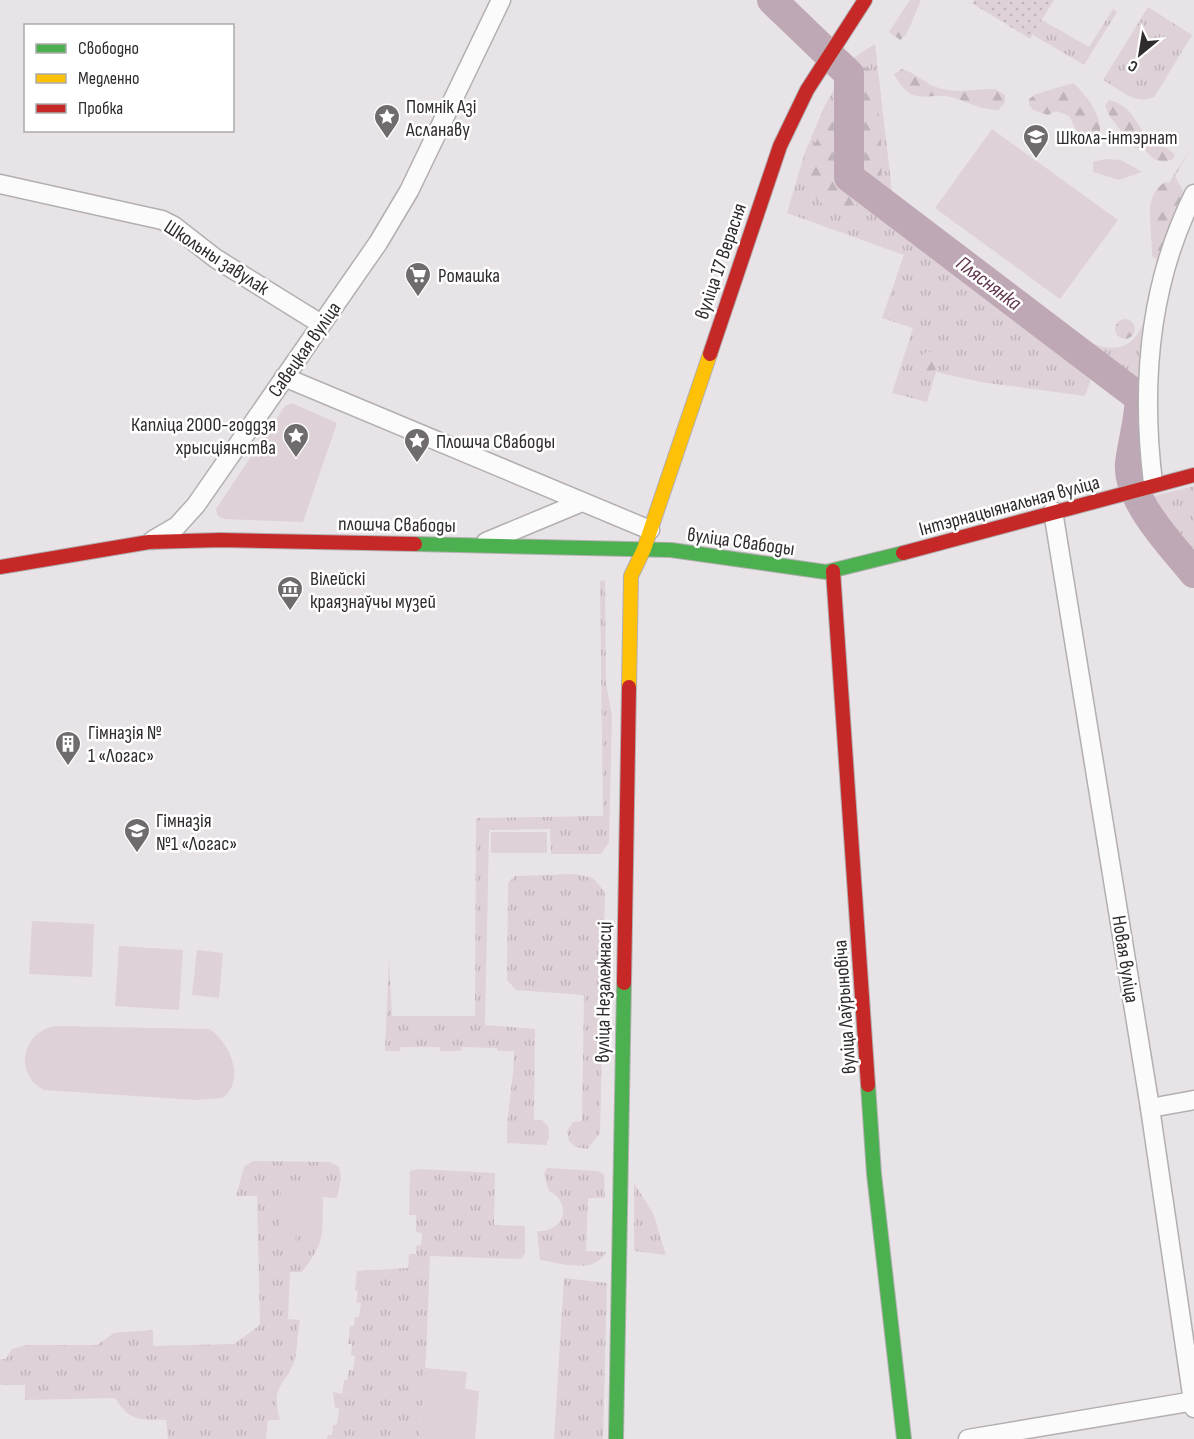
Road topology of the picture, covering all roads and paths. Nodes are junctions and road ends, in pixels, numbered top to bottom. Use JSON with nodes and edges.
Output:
{"nodes":[{"id":1,"x":501,"y":0,"type":"edge"},
{"id":2,"x":865,"y":0,"type":"edge"},
{"id":3,"x":0,"y":184,"type":"edge"},
{"id":4,"x":1194,"y":194,"type":"edge"},
{"id":5,"x":321,"y":324,"type":"junction"},
{"id":6,"x":284,"y":377,"type":"junction"},
{"id":7,"x":1194,"y":475,"type":"edge"},
{"id":8,"x":1150,"y":484,"type":"junction"},
{"id":9,"x":582,"y":502,"type":"junction"},
{"id":10,"x":196,"y":504,"type":"junction"},
{"id":11,"x":1053,"y":511,"type":"junction"},
{"id":12,"x":650,"y":530,"type":"junction"},
{"id":13,"x":220,"y":540,"type":"junction"},
{"id":14,"x":149,"y":542,"type":"junction"},
{"id":15,"x":478,"y":545,"type":"junction"},
{"id":16,"x":644,"y":549,"type":"junction"},
{"id":17,"x":0,"y":567,"type":"edge"},
{"id":18,"x":833,"y":571,"type":"junction"},
{"id":19,"x":1194,"y":1100,"type":"edge"},
{"id":20,"x":1150,"y":1108,"type":"junction"},
{"id":21,"x":1194,"y":1404,"type":"edge"},
{"id":22,"x":616,"y":1439,"type":"edge"},
{"id":23,"x":904,"y":1439,"type":"edge"},
{"id":24,"x":968,"y":1439,"type":"edge"}],
"edges":[{"from":1,"to":5,"type":"street","name":"Савецкая вуліца"},
{"from":2,"to":12,"type":"main road","name":"вуліца 17 Верасня"},
{"from":3,"to":5,"type":"street","name":"Школьны завулак"},
{"from":4,"to":8,"type":"street"},
{"from":5,"to":6,"type":"street","name":"Савецкая вуліца"},
{"from":6,"to":9,"type":"street"},
{"from":6,"to":10,"type":"street","name":"Савецкая вуліца"},
{"from":7,"to":8,"type":"main road","name":"Інтэрнацыянальная вуліца"},
{"from":8,"to":11,"type":"main road","name":"Інтэрнацыянальная вуліца"},
{"from":9,"to":12,"type":"street"},
{"from":9,"to":15,"type":"street"},
{"from":10,"to":13,"type":"street"},
{"from":10,"to":14,"type":"street","name":"Савецкая вуліца"},
{"from":11,"to":18,"type":"main road","name":"Інтэрнацыянальная вуліца"},
{"from":11,"to":20,"type":"street","name":"Новая вуліца"},
{"from":12,"to":16,"type":"main road","name":"вуліца 17 Верасня"},
{"from":13,"to":14,"type":"main road","name":"плошча Свабоды"},
{"from":13,"to":15,"type":"main road","name":"плошча Свабоды"},
{"from":14,"to":17,"type":"main road","name":"Савецкая вуліца"},
{"from":15,"to":16,"type":"main road","name":"плошча Свабоды"},
{"from":16,"to":18,"type":"main road","name":"вуліца Свабоды"},
{"from":16,"to":22,"type":"main road","name":"вуліца Незалежнасці"},
{"from":18,"to":23,"type":"main road","name":"вуліца Лаўрыновіча"},
{"from":19,"to":20,"type":"street"},
{"from":20,"to":21,"type":"street","name":"Новая вуліца"},
{"from":21,"to":24,"type":"street"}]}
